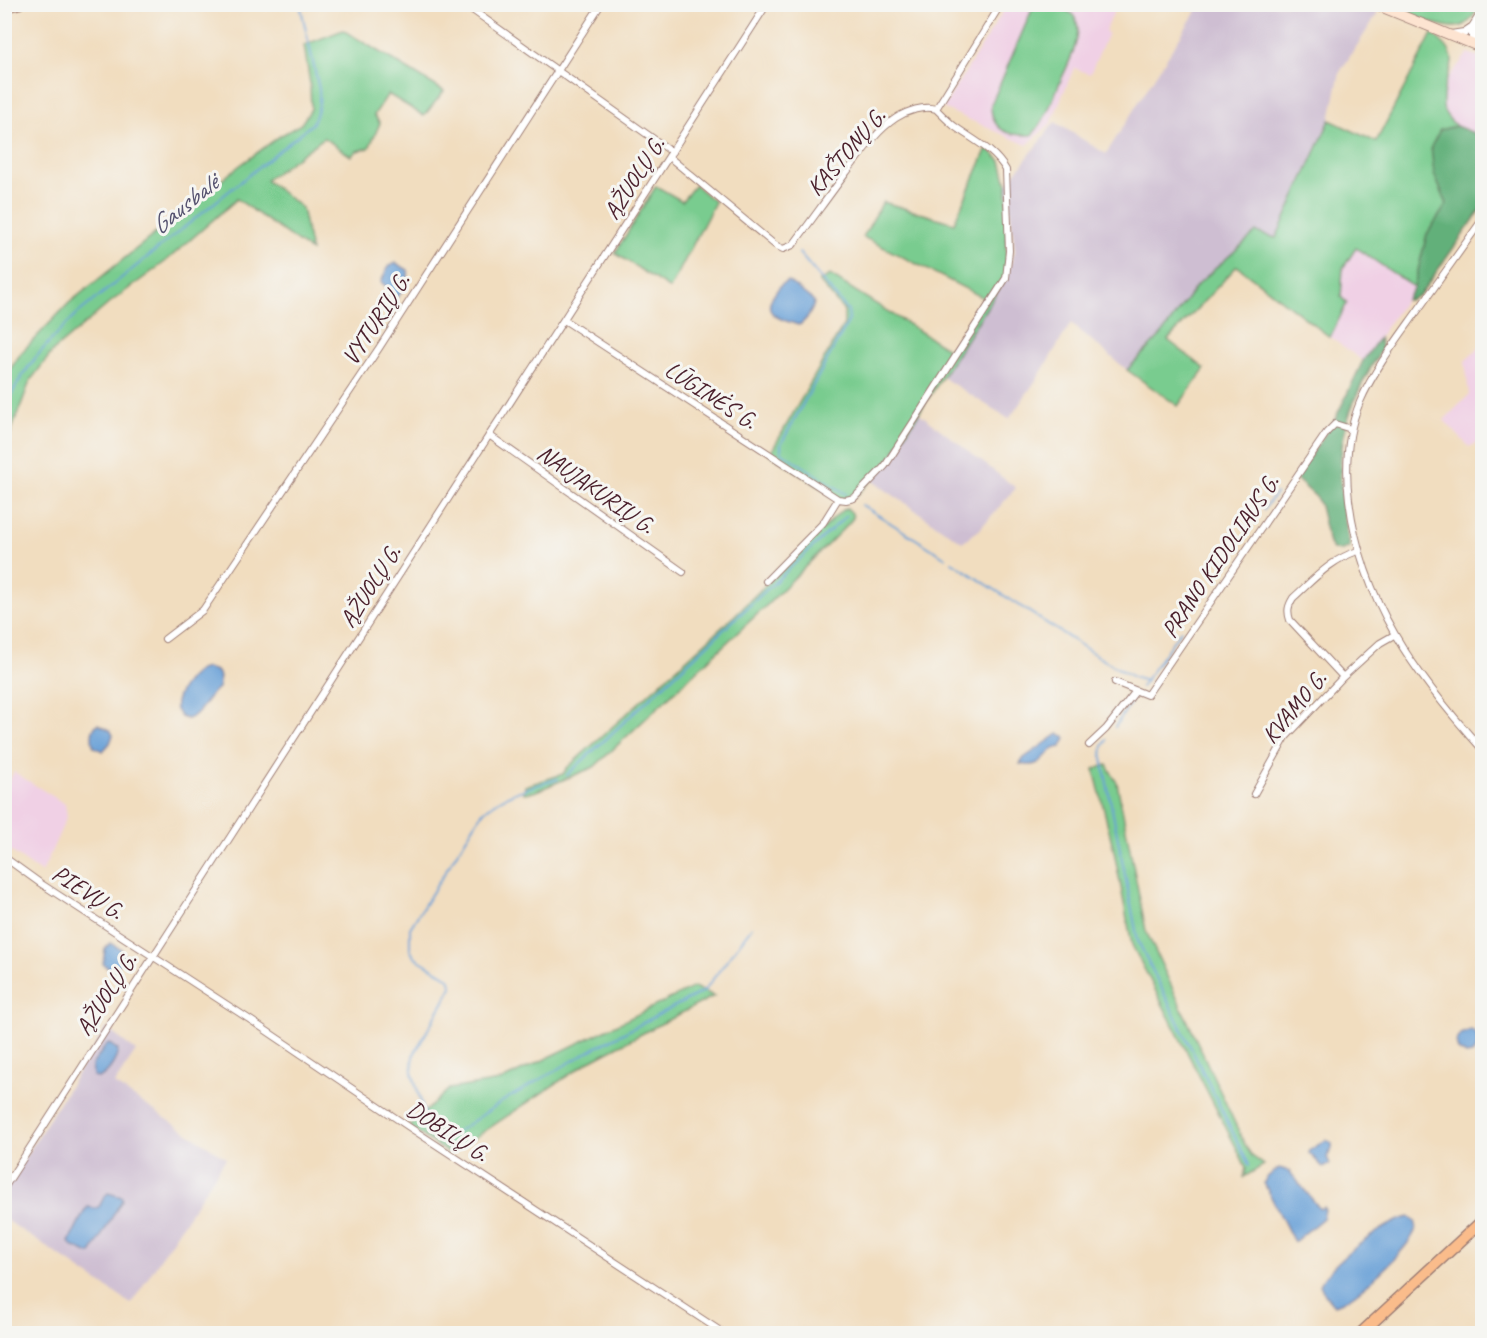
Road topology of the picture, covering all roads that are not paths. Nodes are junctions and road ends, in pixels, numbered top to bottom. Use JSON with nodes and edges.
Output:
{"nodes":[{"id":1,"x":20,"y":4,"type":"edge"},
{"id":2,"x":464,"y":4,"type":"edge"},
{"id":3,"x":601,"y":4,"type":"edge"},
{"id":4,"x":767,"y":4,"type":"edge"},
{"id":5,"x":1001,"y":4,"type":"edge"},
{"id":6,"x":1374,"y":4,"type":"edge"},
{"id":7,"x":4,"y":8,"type":"edge"},
{"id":8,"x":1482,"y":13,"type":"edge"},
{"id":9,"x":1473,"y":27,"type":"junction"},
{"id":10,"x":1482,"y":34,"type":"edge"},
{"id":11,"x":1451,"y":35,"type":"junction"},
{"id":12,"x":1478,"y":46,"type":"edge"},
{"id":13,"x":558,"y":72,"type":"junction"},
{"id":14,"x":936,"y":109,"type":"junction"},
{"id":15,"x":670,"y":155,"type":"junction"},
{"id":16,"x":1482,"y":220,"type":"edge"},
{"id":17,"x":564,"y":320,"type":"junction"},
{"id":18,"x":1351,"y":429,"type":"junction"},
{"id":19,"x":489,"y":435,"type":"junction"},
{"id":20,"x":838,"y":499,"type":"junction"},
{"id":21,"x":1358,"y":551,"type":"junction"},
{"id":22,"x":684,"y":572,"type":"dead end"},
{"id":23,"x":765,"y":581,"type":"dead end"},
{"id":24,"x":1394,"y":635,"type":"junction"},
{"id":25,"x":165,"y":639,"type":"dead end"},
{"id":26,"x":1343,"y":677,"type":"junction"},
{"id":27,"x":1115,"y":682,"type":"dead end"},
{"id":28,"x":1135,"y":692,"type":"junction"},
{"id":29,"x":1089,"y":745,"type":"dead end"},
{"id":30,"x":1482,"y":749,"type":"edge"},
{"id":31,"x":1254,"y":794,"type":"dead end"},
{"id":32,"x":4,"y":857,"type":"edge"},
{"id":33,"x":153,"y":955,"type":"junction"},
{"id":34,"x":4,"y":1188,"type":"edge"},
{"id":35,"x":1482,"y":1221,"type":"edge"},
{"id":36,"x":725,"y":1334,"type":"edge"},
{"id":37,"x":1360,"y":1334,"type":"edge"}],
"edges":[{"from":1,"to":7,"type":"main road"},
{"from":2,"to":13,"type":"street"},
{"from":3,"to":13,"type":"street","name":"VYTURIŲ G."},
{"from":4,"to":15,"type":"street","name":"ĄŽUOLŲ G."},
{"from":5,"to":14,"type":"street"},
{"from":6,"to":11,"type":"main road"},
{"from":8,"to":9,"type":"street"},
{"from":9,"to":11,"type":"street"},
{"from":9,"to":12,"type":"street"},
{"from":10,"to":12,"type":"street"},
{"from":11,"to":12,"type":"main road"},
{"from":13,"to":15,"type":"street"},
{"from":13,"to":25,"type":"street","name":"VYTURIŲ G."},
{"from":14,"to":15,"type":"street","name":"KAŠTONŲ G."},
{"from":14,"to":20,"type":"street"},
{"from":15,"to":17,"type":"street","name":"ĄŽUOLŲ G."},
{"from":16,"to":18,"type":"street"},
{"from":17,"to":19,"type":"street","name":"ĄŽUOLŲ G."},
{"from":17,"to":20,"type":"street","name":"LŪGINĖS G."},
{"from":18,"to":21,"type":"street"},
{"from":18,"to":28,"type":"street","name":"PRANO KIDOLIAUS G."},
{"from":19,"to":22,"type":"street","name":"NAUJAKURIŲ G."},
{"from":19,"to":33,"type":"street","name":"ĄŽUOLŲ G."},
{"from":20,"to":23,"type":"street"},
{"from":21,"to":24,"type":"street"},
{"from":21,"to":26,"type":"street","name":"KVAMO G."},
{"from":24,"to":26,"type":"street"},
{"from":24,"to":30,"type":"street"},
{"from":26,"to":31,"type":"street","name":"KVAMO G."},
{"from":27,"to":28,"type":"street"},
{"from":28,"to":29,"type":"street"},
{"from":32,"to":33,"type":"street","name":"PIEVŲ G."},
{"from":33,"to":34,"type":"street","name":"ĄŽUOLŲ G."},
{"from":33,"to":36,"type":"street","name":"DOBILŲ G."},
{"from":35,"to":37,"type":"highway"}]}
